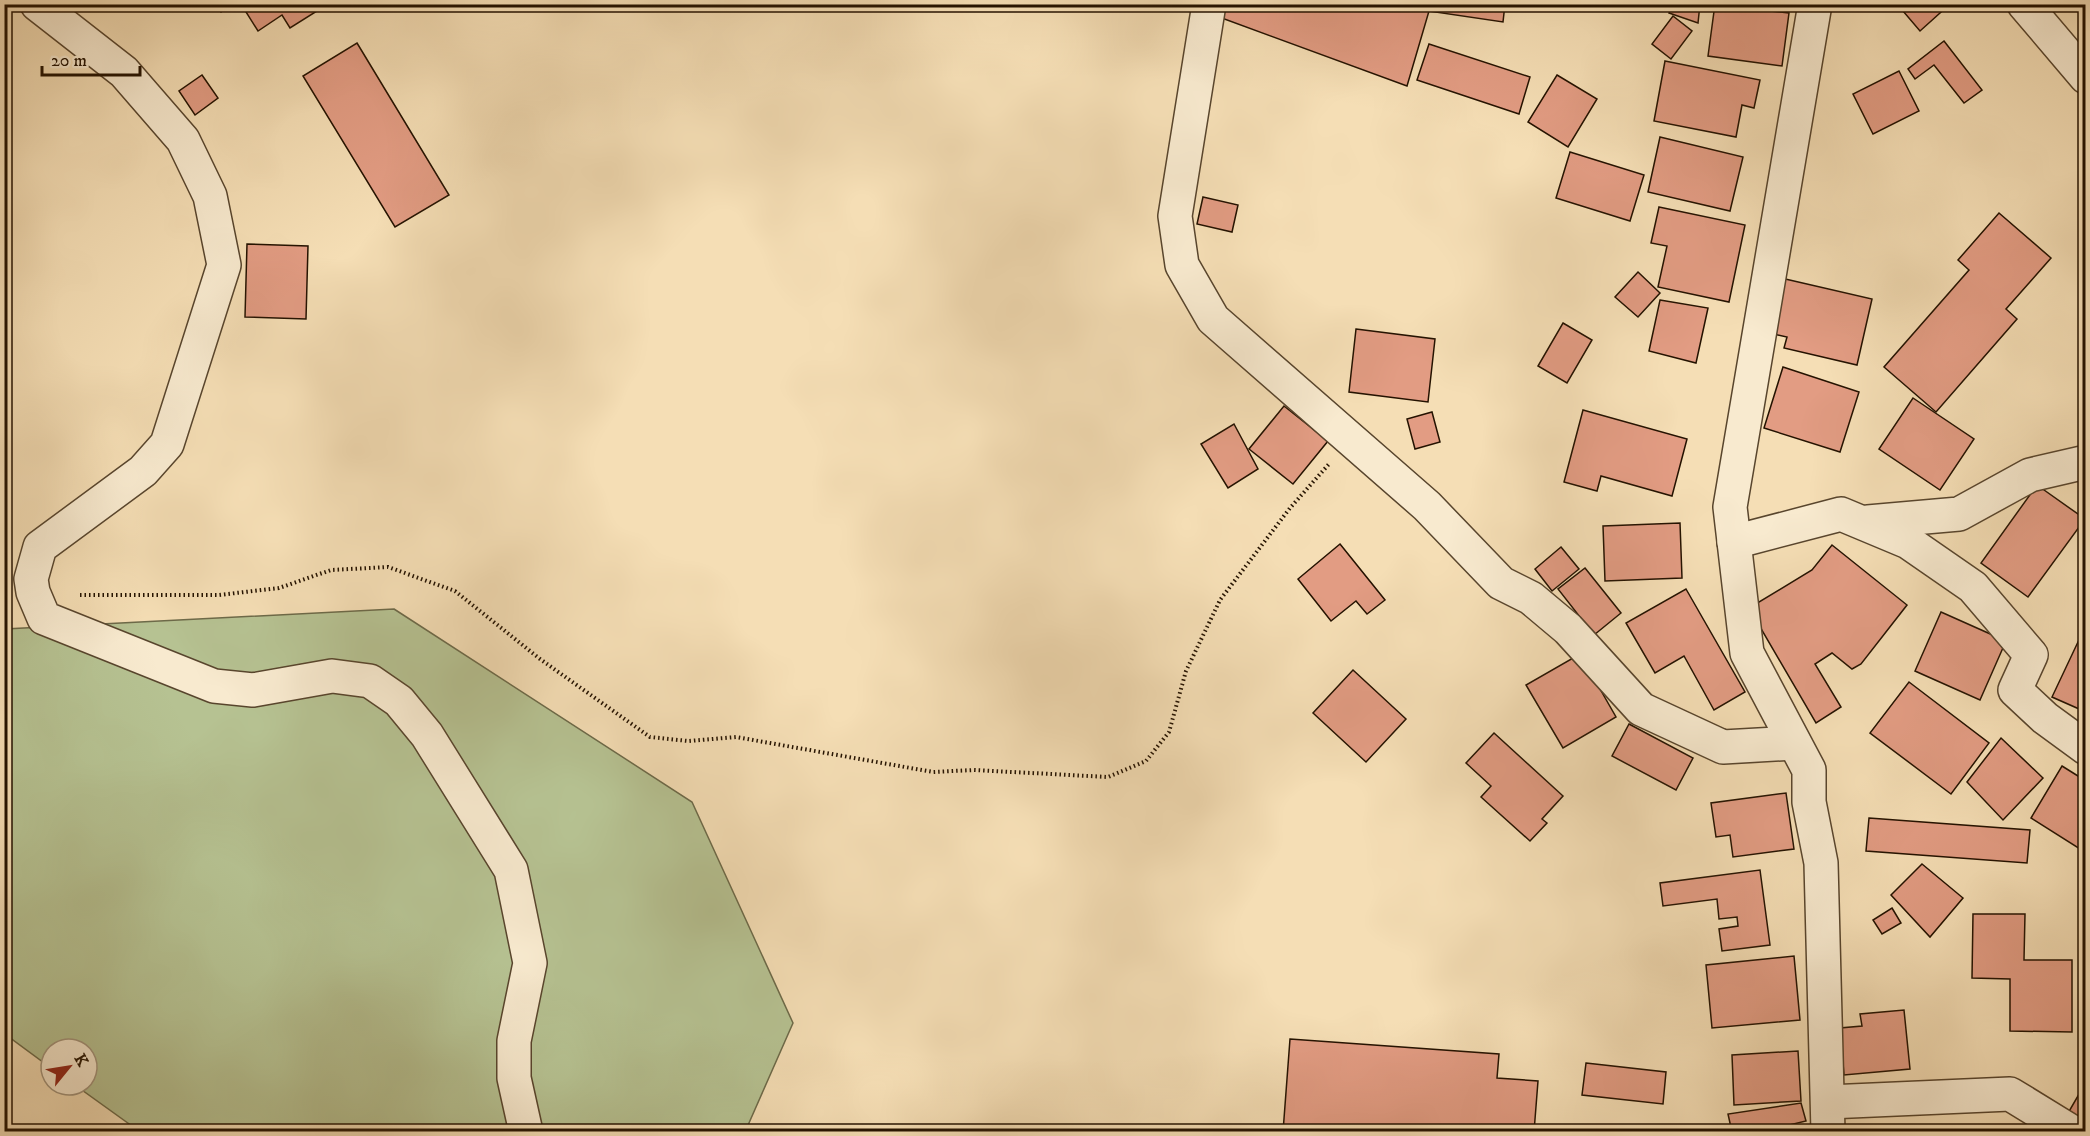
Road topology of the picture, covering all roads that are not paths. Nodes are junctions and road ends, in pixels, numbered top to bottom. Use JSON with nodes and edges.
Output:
{"nodes":[{"id":1,"x":37,"y":4,"type":"edge"},
{"id":2,"x":1209,"y":4,"type":"edge"},
{"id":3,"x":1815,"y":4,"type":"edge"},
{"id":4,"x":2024,"y":4,"type":"edge"},
{"id":5,"x":2085,"y":77,"type":"edge"},
{"id":6,"x":2085,"y":462,"type":"edge"},
{"id":7,"x":1863,"y":523,"type":"junction"},
{"id":8,"x":1734,"y":542,"type":"junction"},
{"id":9,"x":1794,"y":743,"type":"junction"},
{"id":10,"x":2085,"y":748,"type":"edge"},
{"id":11,"x":1828,"y":1117,"type":"edge"},
{"id":12,"x":526,"y":1131,"type":"edge"},
{"id":13,"x":2072,"y":1131,"type":"edge"}],
"edges":[{"from":1,"to":12,"type":"street"},
{"from":2,"to":9,"type":"street"},
{"from":3,"to":8,"type":"street"},
{"from":4,"to":5,"type":"street"},
{"from":6,"to":7,"type":"street"},
{"from":7,"to":8,"type":"street"},
{"from":7,"to":10,"type":"street"},
{"from":8,"to":9,"type":"street"},
{"from":9,"to":11,"type":"street"},
{"from":11,"to":13,"type":"street"}]}
